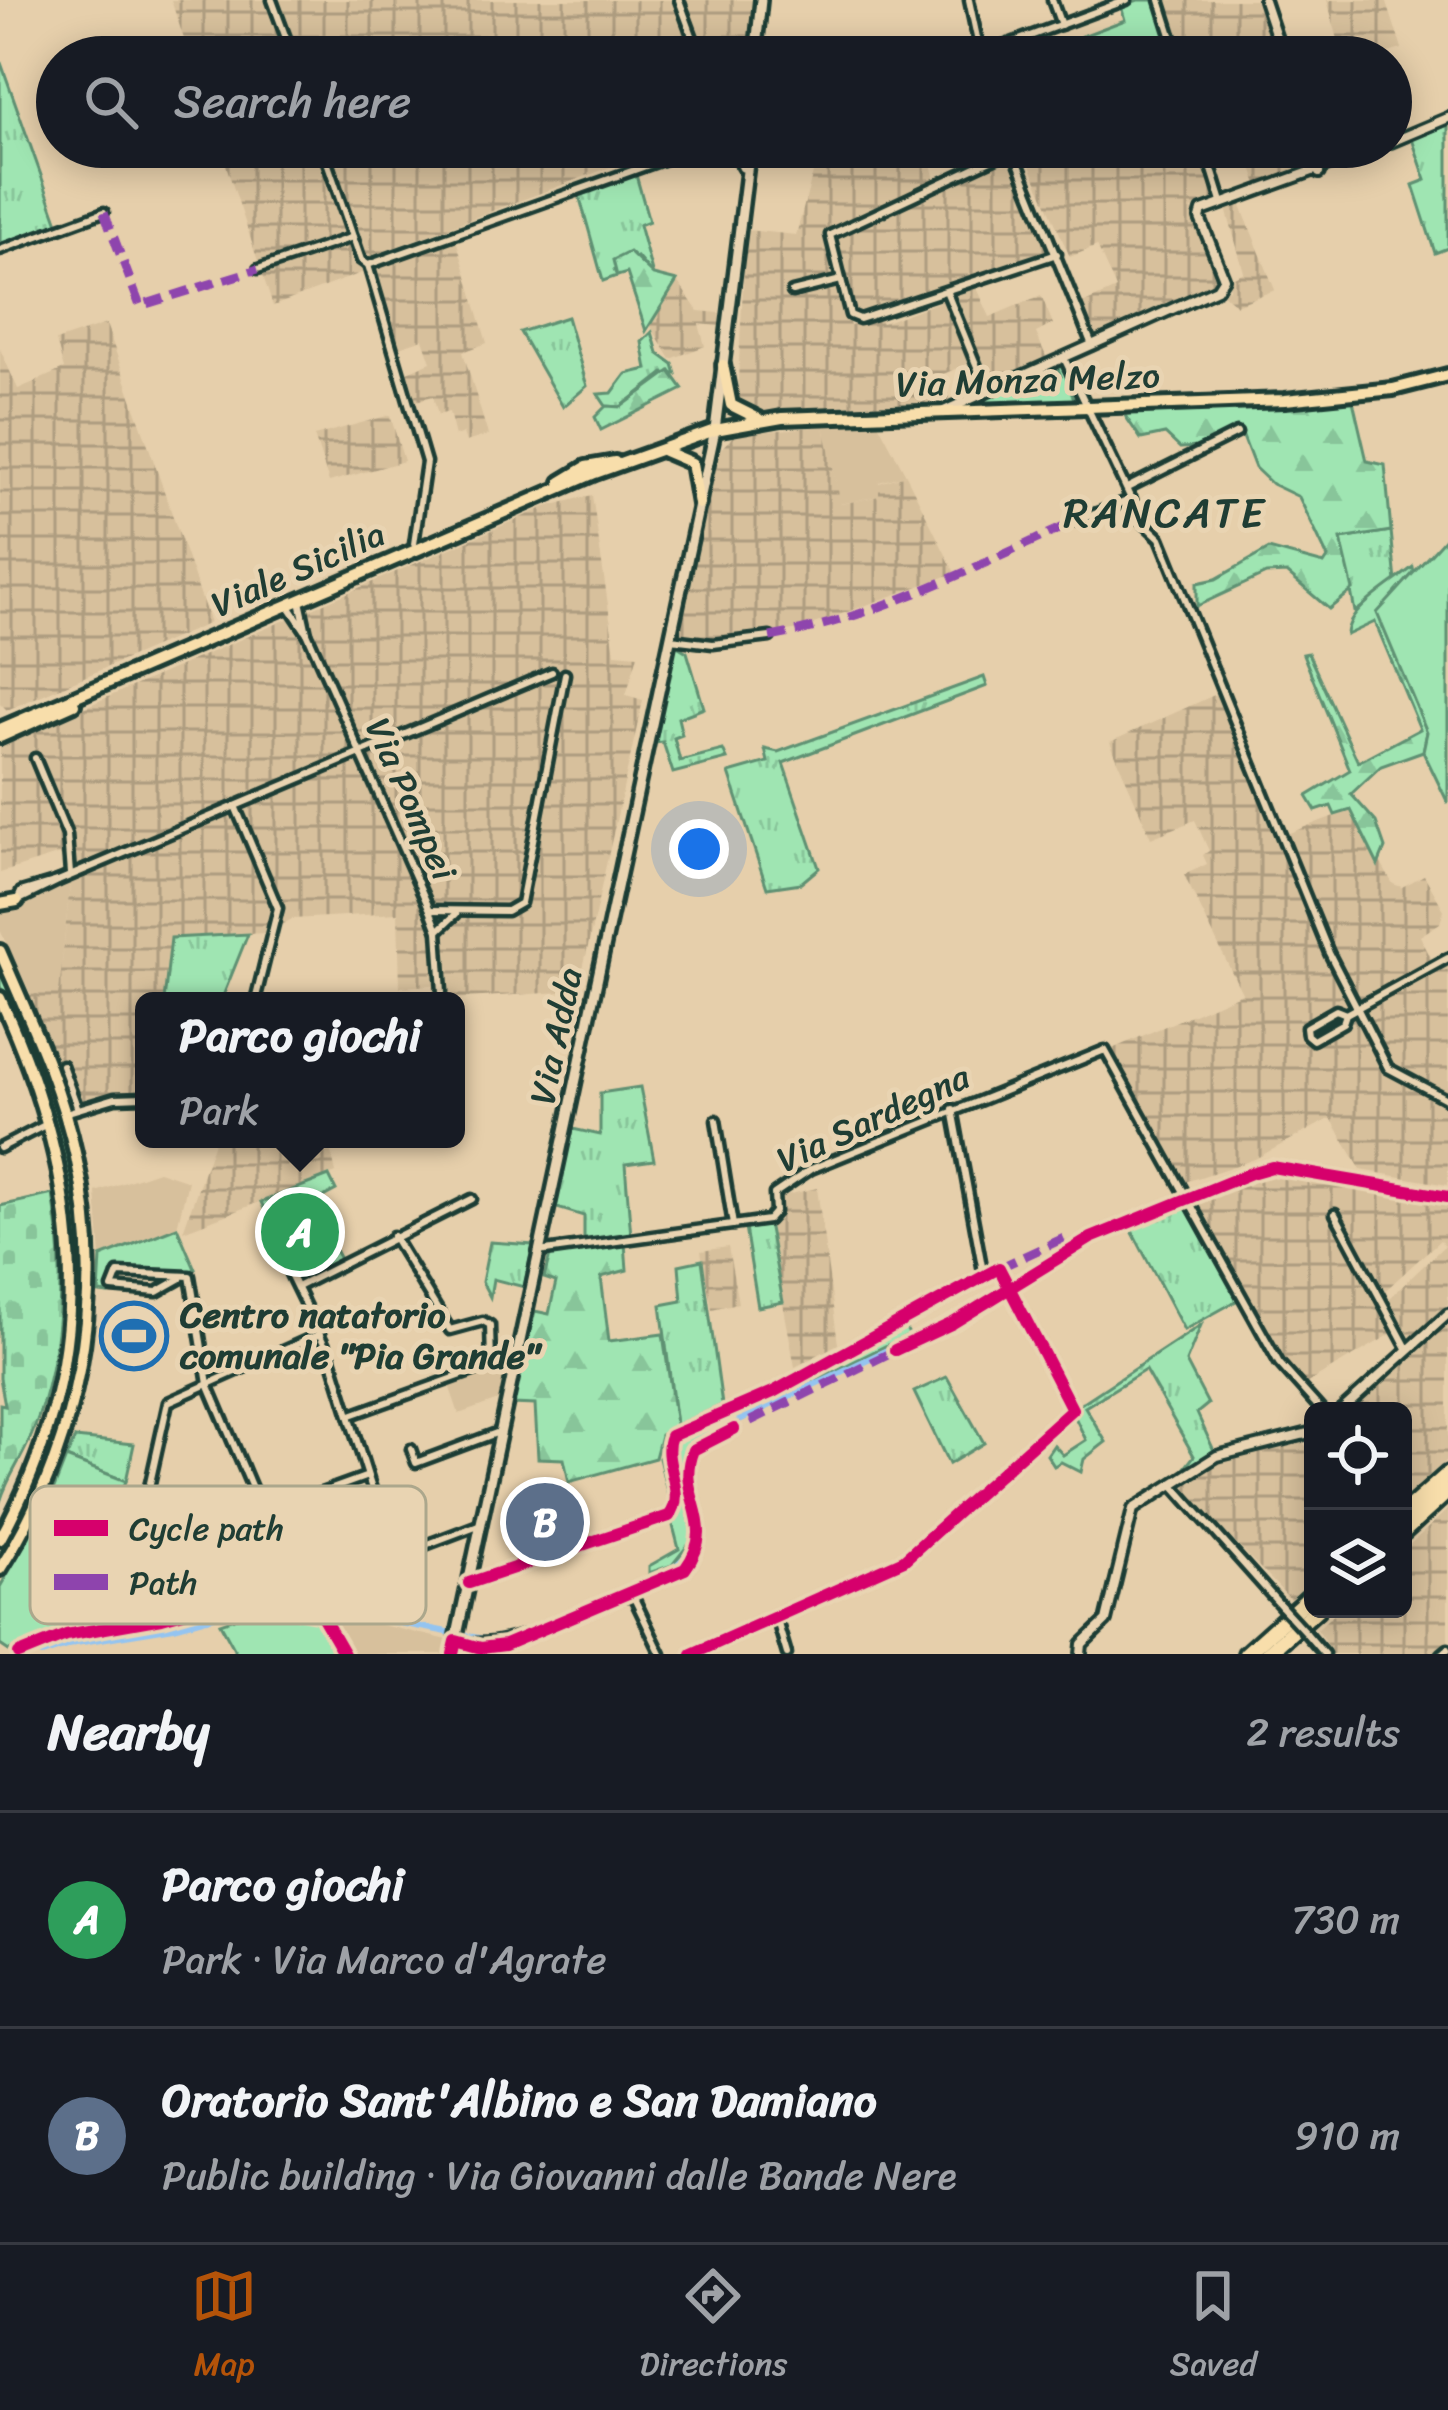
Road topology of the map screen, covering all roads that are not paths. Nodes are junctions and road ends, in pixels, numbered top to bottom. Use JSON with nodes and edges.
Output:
{"nodes":[{"id":1,"x":275,"y":0,"type":"edge"},
{"id":2,"x":679,"y":0,"type":"edge"},
{"id":3,"x":761,"y":0,"type":"edge"},
{"id":4,"x":969,"y":0,"type":"edge"},
{"id":5,"x":1052,"y":0,"type":"edge"},
{"id":6,"x":1127,"y":0,"type":"edge"},
{"id":7,"x":1160,"y":0,"type":"edge"},
{"id":8,"x":1264,"y":0,"type":"edge"},
{"id":9,"x":1060,"y":25,"type":"junction"},
{"id":10,"x":286,"y":36,"type":"edge"},
{"id":11,"x":692,"y":36,"type":"edge"},
{"id":12,"x":757,"y":36,"type":"edge"},
{"id":13,"x":979,"y":36,"type":"edge"},
{"id":14,"x":1029,"y":36,"type":"edge"},
{"id":15,"x":1171,"y":36,"type":"edge"},
{"id":16,"x":1275,"y":36,"type":"edge"},
{"id":17,"x":1448,"y":118,"type":"edge"},
{"id":18,"x":1412,"y":133,"type":"edge"},
{"id":19,"x":329,"y":168,"type":"edge"},
{"id":20,"x":628,"y":168,"type":"edge"},
{"id":21,"x":743,"y":168,"type":"edge"},
{"id":22,"x":970,"y":168,"type":"edge"},
{"id":23,"x":1020,"y":168,"type":"edge"},
{"id":24,"x":1211,"y":168,"type":"edge"},
{"id":25,"x":1318,"y":168,"type":"edge"},
{"id":26,"x":1329,"y":168,"type":"edge"},
{"id":27,"x":1319,"y":172,"type":"junction"},
{"id":28,"x":1222,"y":202,"type":"junction"},
{"id":29,"x":104,"y":212,"type":"dead end"},
{"id":30,"x":353,"y":237,"type":"junction"},
{"id":31,"x":0,"y":250,"type":"edge"},
{"id":32,"x":1057,"y":254,"type":"junction"},
{"id":33,"x":367,"y":265,"type":"junction"},
{"id":34,"x":258,"y":269,"type":"dead end"},
{"id":35,"x":841,"y":280,"type":"junction"},
{"id":36,"x":791,"y":292,"type":"dead end"},
{"id":37,"x":947,"y":293,"type":"junction"},
{"id":38,"x":1092,"y":345,"type":"junction"},
{"id":39,"x":1064,"y":358,"type":"junction"},
{"id":40,"x":723,"y":365,"type":"junction"},
{"id":41,"x":1448,"y":375,"type":"edge"},
{"id":42,"x":987,"y":391,"type":"junction"},
{"id":43,"x":1343,"y":394,"type":"junction"},
{"id":44,"x":1087,"y":408,"type":"junction"},
{"id":45,"x":943,"y":413,"type":"junction"},
{"id":46,"x":763,"y":420,"type":"junction"},
{"id":47,"x":715,"y":430,"type":"junction"},
{"id":48,"x":1237,"y":433,"type":"dead end"},
{"id":49,"x":660,"y":451,"type":"junction"},
{"id":50,"x":646,"y":457,"type":"junction"},
{"id":51,"x":587,"y":476,"type":"junction"},
{"id":52,"x":1127,"y":488,"type":"junction"},
{"id":53,"x":1132,"y":499,"type":"junction"},
{"id":54,"x":699,"y":503,"type":"junction"},
{"id":55,"x":494,"y":517,"type":"junction"},
{"id":56,"x":1078,"y":521,"type":"dead end"},
{"id":57,"x":414,"y":544,"type":"dead end"},
{"id":58,"x":295,"y":603,"type":"junction"},
{"id":59,"x":770,"y":637,"type":"dead end"},
{"id":60,"x":668,"y":639,"type":"junction"},
{"id":61,"x":552,"y":672,"type":"dead end"},
{"id":62,"x":565,"y":674,"type":"dead end"},
{"id":63,"x":0,"y":733,"type":"edge"},
{"id":64,"x":360,"y":753,"type":"junction"},
{"id":65,"x":35,"y":758,"type":"dead end"},
{"id":66,"x":235,"y":806,"type":"junction"},
{"id":67,"x":70,"y":874,"type":"junction"},
{"id":68,"x":17,"y":902,"type":"joint"},
{"id":69,"x":0,"y":904,"type":"edge"},
{"id":70,"x":430,"y":910,"type":"junction"},
{"id":71,"x":456,"y":914,"type":"junction"},
{"id":72,"x":438,"y":931,"type":"junction"},
{"id":73,"x":0,"y":951,"type":"edge"},
{"id":74,"x":1448,"y":958,"type":"edge"},
{"id":75,"x":257,"y":992,"type":"edge"},
{"id":76,"x":442,"y":992,"type":"dead end"},
{"id":77,"x":0,"y":998,"type":"edge"},
{"id":78,"x":1357,"y":1008,"type":"junction"},
{"id":79,"x":1346,"y":1014,"type":"junction"},
{"id":80,"x":62,"y":1064,"type":"dead end"},
{"id":81,"x":135,"y":1097,"type":"edge"},
{"id":82,"x":1448,"y":1100,"type":"edge"},
{"id":83,"x":953,"y":1109,"type":"junction"},
{"id":84,"x":71,"y":1111,"type":"junction"},
{"id":85,"x":716,"y":1120,"type":"dead end"},
{"id":86,"x":50,"y":1122,"type":"junction"},
{"id":87,"x":0,"y":1148,"type":"edge"},
{"id":88,"x":472,"y":1199,"type":"dead end"},
{"id":89,"x":1335,"y":1214,"type":"dead end"},
{"id":90,"x":733,"y":1225,"type":"junction"},
{"id":91,"x":393,"y":1236,"type":"junction"},
{"id":92,"x":538,"y":1252,"type":"junction"},
{"id":93,"x":290,"y":1274,"type":"dead end"},
{"id":94,"x":985,"y":1278,"type":"junction"},
{"id":95,"x":180,"y":1279,"type":"junction"},
{"id":96,"x":297,"y":1287,"type":"junction"},
{"id":97,"x":1448,"y":1314,"type":"edge"},
{"id":98,"x":320,"y":1334,"type":"junction"},
{"id":99,"x":1408,"y":1351,"type":"junction"},
{"id":100,"x":515,"y":1356,"type":"junction"},
{"id":101,"x":491,"y":1364,"type":"junction"},
{"id":102,"x":208,"y":1384,"type":"junction"},
{"id":103,"x":1314,"y":1402,"type":"edge"},
{"id":104,"x":1351,"y":1402,"type":"edge"},
{"id":105,"x":352,"y":1415,"type":"junction"},
{"id":106,"x":499,"y":1432,"type":"junction"},
{"id":107,"x":1304,"y":1434,"type":"edge"},
{"id":108,"x":411,"y":1449,"type":"dead end"},
{"id":109,"x":1448,"y":1474,"type":"edge"},
{"id":110,"x":365,"y":1477,"type":"junction"},
{"id":111,"x":1172,"y":1482,"type":"junction"},
{"id":112,"x":43,"y":1486,"type":"edge"},
{"id":113,"x":149,"y":1486,"type":"edge"},
{"id":114,"x":248,"y":1486,"type":"edge"},
{"id":115,"x":340,"y":1486,"type":"edge"},
{"id":116,"x":368,"y":1486,"type":"edge"},
{"id":117,"x":1448,"y":1491,"type":"edge"},
{"id":118,"x":1408,"y":1510,"type":"edge"},
{"id":119,"x":30,"y":1514,"type":"edge"},
{"id":120,"x":481,"y":1524,"type":"junction"},
{"id":121,"x":1412,"y":1524,"type":"edge"},
{"id":122,"x":0,"y":1539,"type":"edge"},
{"id":123,"x":426,"y":1545,"type":"edge"},
{"id":124,"x":0,"y":1569,"type":"edge"},
{"id":125,"x":469,"y":1583,"type":"junction"},
{"id":126,"x":1304,"y":1602,"type":"edge"},
{"id":127,"x":776,"y":1617,"type":"junction"},
{"id":128,"x":1307,"y":1618,"type":"edge"},
{"id":129,"x":102,"y":1624,"type":"edge"},
{"id":130,"x":124,"y":1624,"type":"edge"},
{"id":131,"x":101,"y":1629,"type":"junction"},
{"id":132,"x":457,"y":1636,"type":"junction"},
{"id":133,"x":19,"y":1654,"type":"edge"},
{"id":134,"x":453,"y":1654,"type":"edge"},
{"id":135,"x":661,"y":1654,"type":"edge"},
{"id":136,"x":692,"y":1654,"type":"edge"},
{"id":137,"x":787,"y":1654,"type":"edge"},
{"id":138,"x":1081,"y":1654,"type":"edge"},
{"id":139,"x":1246,"y":1654,"type":"edge"},
{"id":140,"x":1268,"y":1654,"type":"edge"},
{"id":141,"x":1324,"y":1654,"type":"edge"}],
"edges":[{"from":1,"to":10,"type":"street"},
{"from":2,"to":11,"type":"street"},
{"from":3,"to":12,"type":"main road"},
{"from":4,"to":13,"type":"street"},
{"from":5,"to":9,"type":"street"},
{"from":6,"to":9,"type":"street"},
{"from":7,"to":15,"type":"street"},
{"from":8,"to":16,"type":"street"},
{"from":9,"to":14,"type":"street"},
{"from":17,"to":18,"type":"street"},
{"from":19,"to":30,"type":"street"},
{"from":20,"to":33,"type":"street"},
{"from":21,"to":40,"type":"main road","name":"Via Adda"},
{"from":22,"to":35,"type":"street"},
{"from":23,"to":32,"type":"street"},
{"from":24,"to":28,"type":"street"},
{"from":25,"to":27,"type":"street"},
{"from":26,"to":27,"type":"street"},
{"from":27,"to":28,"type":"street"},
{"from":28,"to":38,"type":"street"},
{"from":29,"to":31,"type":"street"},
{"from":30,"to":33,"type":"street"},
{"from":30,"to":34,"type":"street"},
{"from":32,"to":37,"type":"street"},
{"from":32,"to":38,"type":"street"},
{"from":33,"to":57,"type":"street"},
{"from":35,"to":36,"type":"street"},
{"from":35,"to":37,"type":"street"},
{"from":37,"to":42,"type":"street"},
{"from":38,"to":39,"type":"street"},
{"from":39,"to":42,"type":"street"},
{"from":39,"to":44,"type":"street"},
{"from":40,"to":46,"type":"main road"},
{"from":40,"to":47,"type":"main road","name":"Via Adda"},
{"from":41,"to":43,"type":"main road"},
{"from":41,"to":43,"type":"main road"},
{"from":42,"to":45,"type":"street"},
{"from":43,"to":44,"type":"main road","name":"Via Monza Melzo"},
{"from":44,"to":45,"type":"main road","name":"Via Monza Melzo"},
{"from":44,"to":52,"type":"street"},
{"from":45,"to":46,"type":"main road","name":"Via Monza Melzo"},
{"from":46,"to":47,"type":"main road","name":"Via Monza Melzo"},
{"from":47,"to":49,"type":"main road","name":"Viale Sicilia"},
{"from":47,"to":54,"type":"main road","name":"Via Adda"},
{"from":48,"to":52,"type":"street"},
{"from":49,"to":50,"type":"main road","name":"Viale Sicilia"},
{"from":49,"to":54,"type":"main road"},
{"from":50,"to":51,"type":"main road","name":"Viale Sicilia"},
{"from":50,"to":51,"type":"main road","name":"Viale Sicilia"},
{"from":51,"to":55,"type":"main road","name":"Viale Sicilia"},
{"from":51,"to":55,"type":"main road","name":"Viale Sicilia"},
{"from":52,"to":53,"type":"street"},
{"from":53,"to":56,"type":"street"},
{"from":53,"to":78,"type":"street"},
{"from":54,"to":60,"type":"main road","name":"Via Adda"},
{"from":55,"to":58,"type":"main road","name":"Viale Sicilia"},
{"from":58,"to":63,"type":"main road","name":"Viale Sicilia"},
{"from":58,"to":64,"type":"street","name":"Via Pompei"},
{"from":59,"to":60,"type":"street"},
{"from":60,"to":92,"type":"main road","name":"Via Adda"},
{"from":61,"to":64,"type":"street"},
{"from":62,"to":71,"type":"street"},
{"from":64,"to":66,"type":"street"},
{"from":64,"to":70,"type":"street","name":"Via Pompei"},
{"from":65,"to":67,"type":"street"},
{"from":66,"to":67,"type":"street"},
{"from":66,"to":75,"type":"street"},
{"from":67,"to":68,"type":"street"},
{"from":68,"to":69,"type":"main road"},
{"from":70,"to":71,"type":"street"},
{"from":70,"to":72,"type":"street","name":"Via Pompei"},
{"from":71,"to":72,"type":"street"},
{"from":72,"to":76,"type":"street","name":"Via Pompei"},
{"from":73,"to":84,"type":"main road"},
{"from":74,"to":78,"type":"street"},
{"from":77,"to":86,"type":"main road"},
{"from":78,"to":79,"type":"street"},
{"from":78,"to":82,"type":"street"},
{"from":79,"to":79,"type":"street"},
{"from":80,"to":84,"type":"street"},
{"from":81,"to":84,"type":"street"},
{"from":83,"to":90,"type":"street","name":"Via Sardegna"},
{"from":83,"to":94,"type":"street"},
{"from":83,"to":103,"type":"street","name":"Via Sardegna"},
{"from":84,"to":112,"type":"main road"},
{"from":85,"to":90,"type":"street"},
{"from":86,"to":87,"type":"street"},
{"from":86,"to":122,"type":"main road"},
{"from":88,"to":91,"type":"street"},
{"from":89,"to":99,"type":"street"},
{"from":90,"to":92,"type":"street","name":"Via Sardegna"},
{"from":91,"to":96,"type":"street"},
{"from":91,"to":101,"type":"street"},
{"from":92,"to":100,"type":"main road","name":"Via Adda"},
{"from":93,"to":96,"type":"street"},
{"from":94,"to":125,"type":"street"},
{"from":94,"to":127,"type":"street"},
{"from":95,"to":95,"type":"street"},
{"from":95,"to":102,"type":"street"},
{"from":96,"to":98,"type":"street"},
{"from":97,"to":99,"type":"street"},
{"from":98,"to":102,"type":"street"},
{"from":98,"to":105,"type":"street"},
{"from":99,"to":104,"type":"street"},
{"from":100,"to":101,"type":"street"},
{"from":100,"to":106,"type":"main road","name":"Via Adda"},
{"from":101,"to":105,"type":"street"},
{"from":102,"to":113,"type":"street"},
{"from":102,"to":114,"type":"street"},
{"from":105,"to":110,"type":"street"},
{"from":106,"to":108,"type":"street"},
{"from":106,"to":120,"type":"main road","name":"Via Adda"},
{"from":107,"to":111,"type":"street"},
{"from":109,"to":118,"type":"highway"},
{"from":110,"to":115,"type":"street"},
{"from":110,"to":116,"type":"street"},
{"from":111,"to":138,"type":"street"},
{"from":111,"to":141,"type":"street","bridge":true},
{"from":117,"to":121,"type":"highway"},
{"from":119,"to":124,"type":"main road"},
{"from":120,"to":123,"type":"street"},
{"from":120,"to":125,"type":"main road","name":"Via Adda"},
{"from":125,"to":132,"type":"main road","name":"Via Adda"},
{"from":126,"to":139,"type":"highway"},
{"from":127,"to":136,"type":"street"},
{"from":127,"to":137,"type":"street"},
{"from":128,"to":140,"type":"highway"},
{"from":129,"to":131,"type":"street"},
{"from":130,"to":131,"type":"street"},
{"from":131,"to":133,"type":"street"},
{"from":132,"to":134,"type":"main road","name":"Via Adda"},
{"from":132,"to":135,"type":"street"}]}
